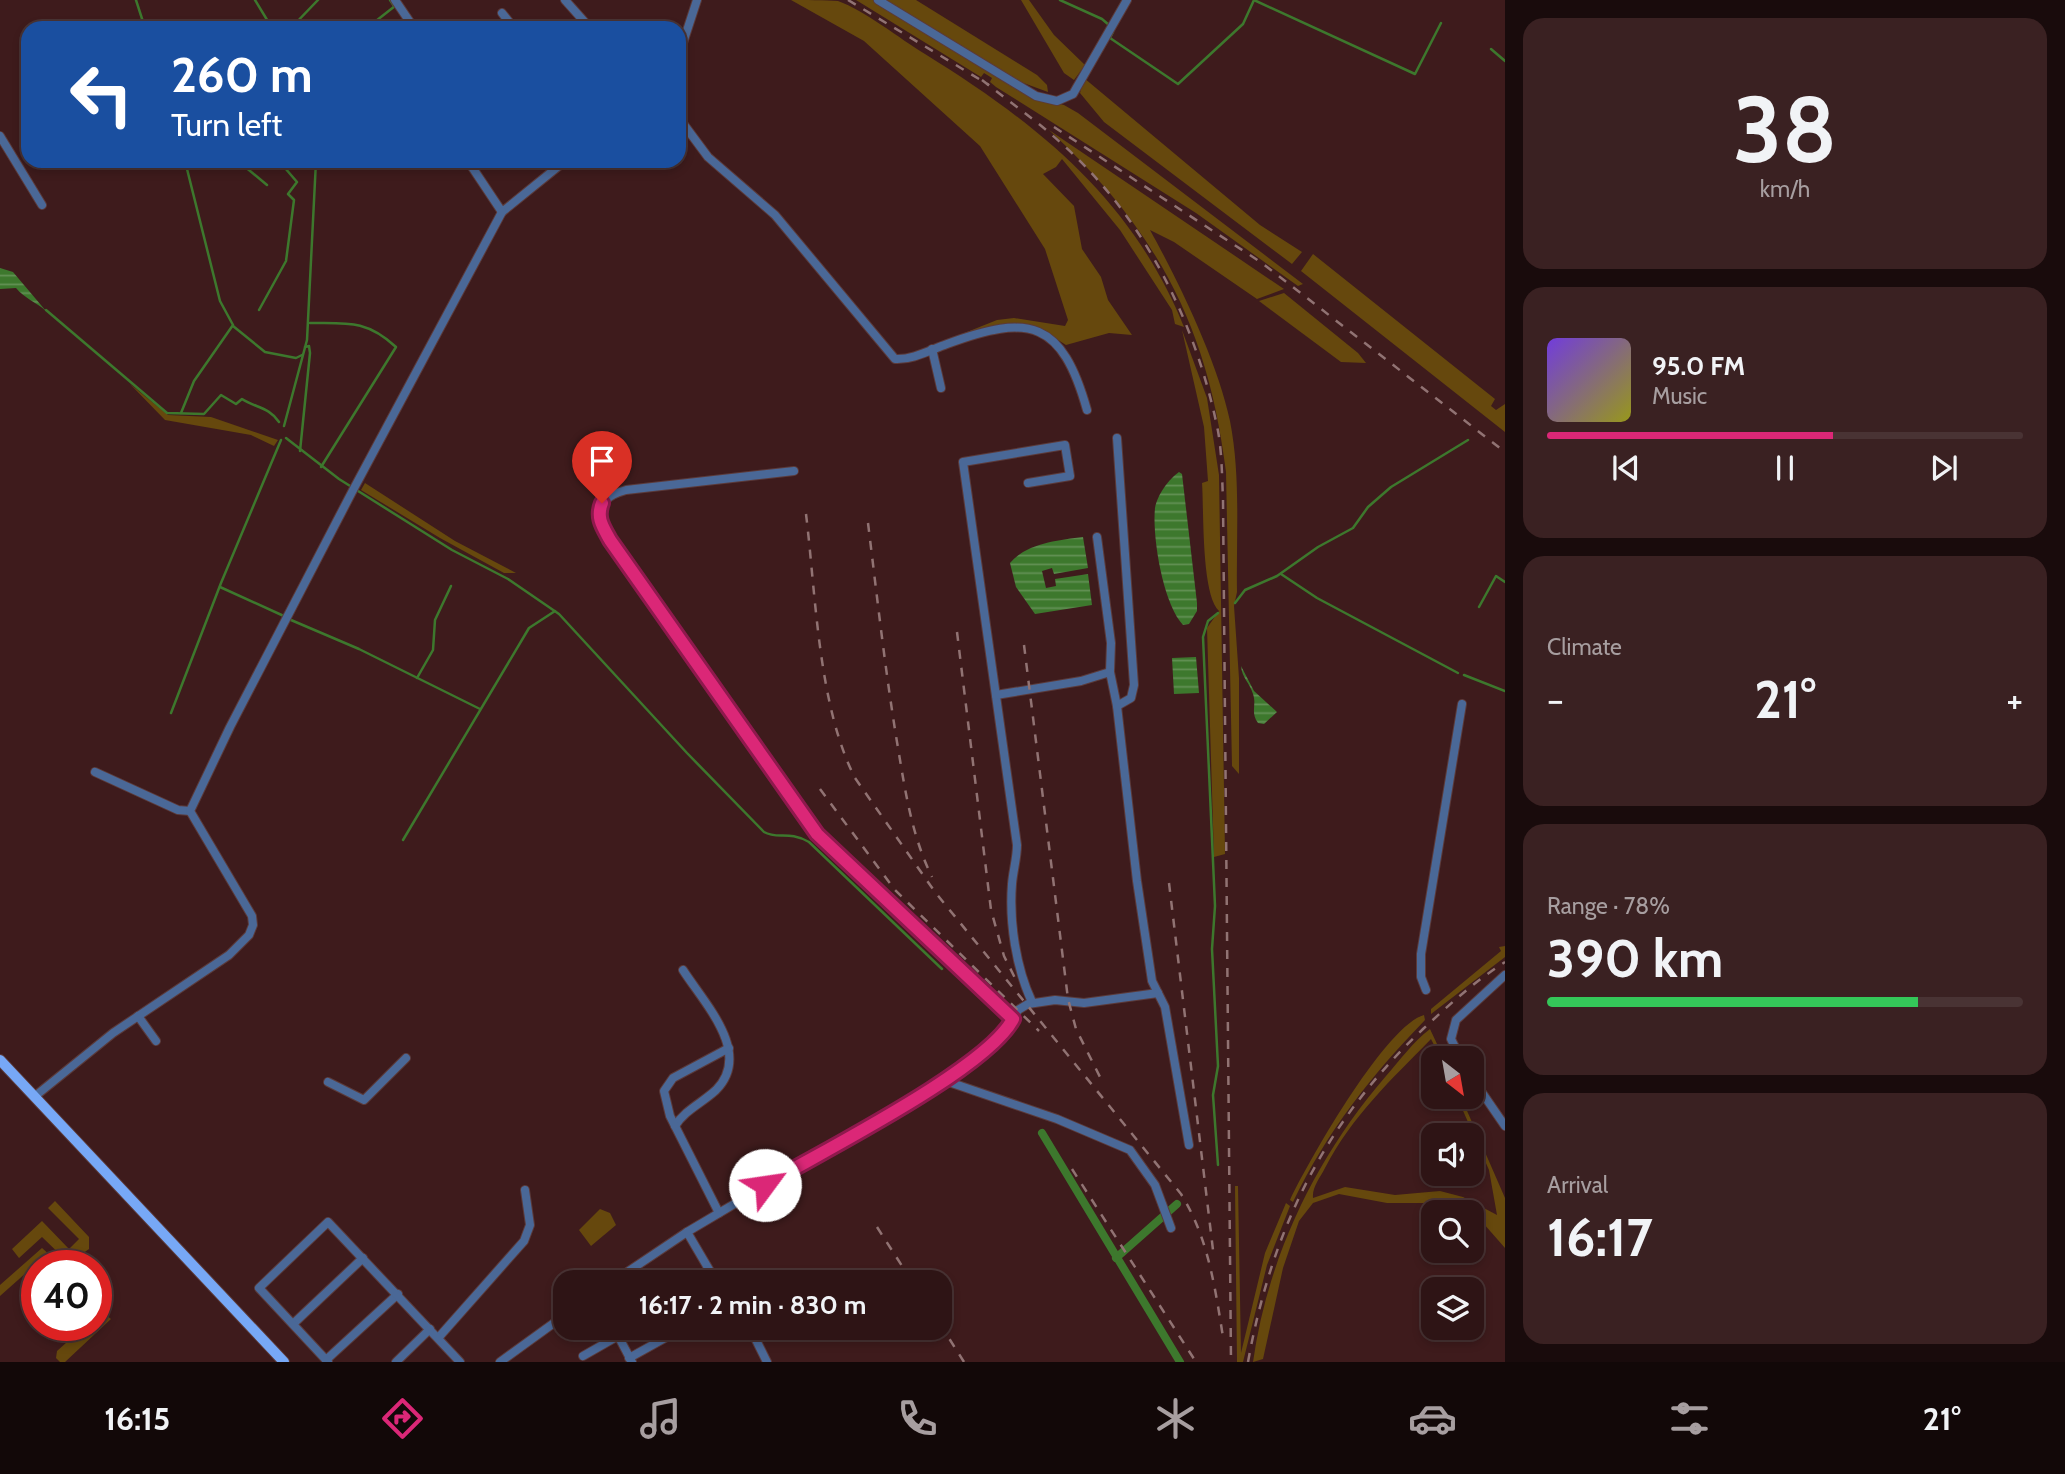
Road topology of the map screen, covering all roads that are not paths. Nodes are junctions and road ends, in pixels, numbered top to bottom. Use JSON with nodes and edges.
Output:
{"nodes":[{"id":1,"x":565,"y":0,"type":"edge"},
{"id":2,"x":697,"y":0,"type":"edge"},
{"id":3,"x":878,"y":0,"type":"edge"},
{"id":4,"x":1127,"y":0,"type":"edge"},
{"id":5,"x":397,"y":2,"type":"edge"},
{"id":6,"x":502,"y":13,"type":"dead end"},
{"id":7,"x":409,"y":21,"type":"edge"},
{"id":8,"x":508,"y":21,"type":"edge"},
{"id":9,"x":584,"y":21,"type":"edge"},
{"id":10,"x":686,"y":34,"type":"edge"},
{"id":11,"x":686,"y":127,"type":"edge"},
{"id":12,"x":0,"y":136,"type":"edge"},
{"id":13,"x":473,"y":168,"type":"edge"},
{"id":14,"x":556,"y":168,"type":"edge"},
{"id":15,"x":42,"y":205,"type":"dead end"},
{"id":16,"x":502,"y":212,"type":"junction"},
{"id":17,"x":932,"y":349,"type":"junction"},
{"id":18,"x":941,"y":388,"type":"dead end"},
{"id":19,"x":1087,"y":410,"type":"dead end"},
{"id":20,"x":1117,"y":438,"type":"dead end"},
{"id":21,"x":794,"y":471,"type":"dead end"},
{"id":22,"x":1028,"y":483,"type":"dead end"},
{"id":23,"x":1097,"y":537,"type":"dead end"},
{"id":24,"x":1110,"y":672,"type":"junction"},
{"id":25,"x":996,"y":695,"type":"junction"},
{"id":26,"x":1462,"y":704,"type":"dead end"},
{"id":27,"x":1117,"y":706,"type":"junction"},
{"id":28,"x":95,"y":772,"type":"dead end"},
{"id":29,"x":190,"y":811,"type":"junction"},
{"id":30,"x":683,"y":970,"type":"dead end"},
{"id":31,"x":1505,"y":975,"type":"edge"},
{"id":32,"x":1426,"y":990,"type":"dead end"},
{"id":33,"x":1158,"y":993,"type":"junction"},
{"id":34,"x":1032,"y":1002,"type":"junction"},
{"id":35,"x":138,"y":1016,"type":"junction"},
{"id":36,"x":1013,"y":1019,"type":"junction"},
{"id":37,"x":156,"y":1041,"type":"dead end"},
{"id":38,"x":1454,"y":1046,"type":"edge"},
{"id":39,"x":729,"y":1048,"type":"junction"},
{"id":40,"x":406,"y":1058,"type":"dead end"},
{"id":41,"x":0,"y":1060,"type":"edge"},
{"id":42,"x":943,"y":1080,"type":"junction"},
{"id":43,"x":328,"y":1082,"type":"dead end"},
{"id":44,"x":1484,"y":1095,"type":"edge"},
{"id":45,"x":34,"y":1097,"type":"junction"},
{"id":46,"x":675,"y":1126,"type":"junction"},
{"id":47,"x":1505,"y":1126,"type":"edge"},
{"id":48,"x":1189,"y":1145,"type":"dead end"},
{"id":49,"x":525,"y":1190,"type":"dead end"},
{"id":50,"x":719,"y":1213,"type":"junction"},
{"id":51,"x":1171,"y":1228,"type":"dead end"},
{"id":52,"x":687,"y":1232,"type":"junction"},
{"id":53,"x":363,"y":1258,"type":"junction"},
{"id":54,"x":630,"y":1270,"type":"edge"},
{"id":55,"x":709,"y":1270,"type":"edge"},
{"id":56,"x":398,"y":1294,"type":"junction"},
{"id":57,"x":293,"y":1324,"type":"junction"},
{"id":58,"x":553,"y":1324,"type":"edge"},
{"id":59,"x":430,"y":1329,"type":"junction"},
{"id":60,"x":439,"y":1337,"type":"junction"},
{"id":61,"x":605,"y":1340,"type":"edge"},
{"id":62,"x":620,"y":1340,"type":"edge"},
{"id":63,"x":664,"y":1340,"type":"edge"},
{"id":64,"x":756,"y":1340,"type":"edge"},
{"id":65,"x":583,"y":1356,"type":"dead end"},
{"id":66,"x":631,"y":1360,"type":"edge"},
{"id":67,"x":327,"y":1361,"type":"edge"},
{"id":68,"x":284,"y":1362,"type":"edge"},
{"id":69,"x":396,"y":1362,"type":"edge"},
{"id":70,"x":460,"y":1362,"type":"edge"},
{"id":71,"x":500,"y":1362,"type":"edge"},
{"id":72,"x":767,"y":1362,"type":"edge"}],
"edges":[{"from":1,"to":9,"type":"street"},
{"from":2,"to":10,"type":"street"},
{"from":3,"to":4,"type":"street"},
{"from":5,"to":7,"type":"street"},
{"from":6,"to":8,"type":"street"},
{"from":11,"to":17,"type":"street"},
{"from":12,"to":15,"type":"street"},
{"from":13,"to":16,"type":"street"},
{"from":14,"to":16,"type":"street"},
{"from":16,"to":29,"type":"street"},
{"from":17,"to":18,"type":"street"},
{"from":17,"to":19,"type":"street"},
{"from":20,"to":27,"type":"street"},
{"from":21,"to":36,"type":"street"},
{"from":22,"to":25,"type":"street"},
{"from":23,"to":24,"type":"street"},
{"from":24,"to":25,"type":"street"},
{"from":24,"to":27,"type":"street"},
{"from":25,"to":34,"type":"street"},
{"from":26,"to":32,"type":"street"},
{"from":27,"to":33,"type":"street"},
{"from":28,"to":29,"type":"street"},
{"from":29,"to":35,"type":"street"},
{"from":30,"to":39,"type":"street"},
{"from":31,"to":38,"type":"street"},
{"from":33,"to":34,"type":"street"},
{"from":33,"to":48,"type":"street"},
{"from":34,"to":36,"type":"street"},
{"from":35,"to":37,"type":"street"},
{"from":35,"to":45,"type":"street"},
{"from":36,"to":42,"type":"street"},
{"from":39,"to":46,"type":"street"},
{"from":39,"to":46,"type":"street"},
{"from":40,"to":43,"type":"street"},
{"from":41,"to":45,"type":"main road"},
{"from":42,"to":50,"type":"street"},
{"from":42,"to":51,"type":"street"},
{"from":44,"to":47,"type":"street"},
{"from":45,"to":68,"type":"main road"},
{"from":46,"to":50,"type":"street"},
{"from":49,"to":60,"type":"street"},
{"from":50,"to":52,"type":"street"},
{"from":52,"to":54,"type":"street"},
{"from":52,"to":55,"type":"street"},
{"from":53,"to":56,"type":"street"},
{"from":53,"to":57,"type":"street"},
{"from":53,"to":57,"type":"street"},
{"from":56,"to":59,"type":"street"},
{"from":56,"to":67,"type":"street"},
{"from":57,"to":67,"type":"street"},
{"from":58,"to":71,"type":"street"},
{"from":59,"to":60,"type":"street"},
{"from":59,"to":69,"type":"street"},
{"from":60,"to":70,"type":"street"},
{"from":61,"to":65,"type":"street"},
{"from":62,"to":66,"type":"street"},
{"from":63,"to":66,"type":"street"},
{"from":64,"to":72,"type":"street"}]}
